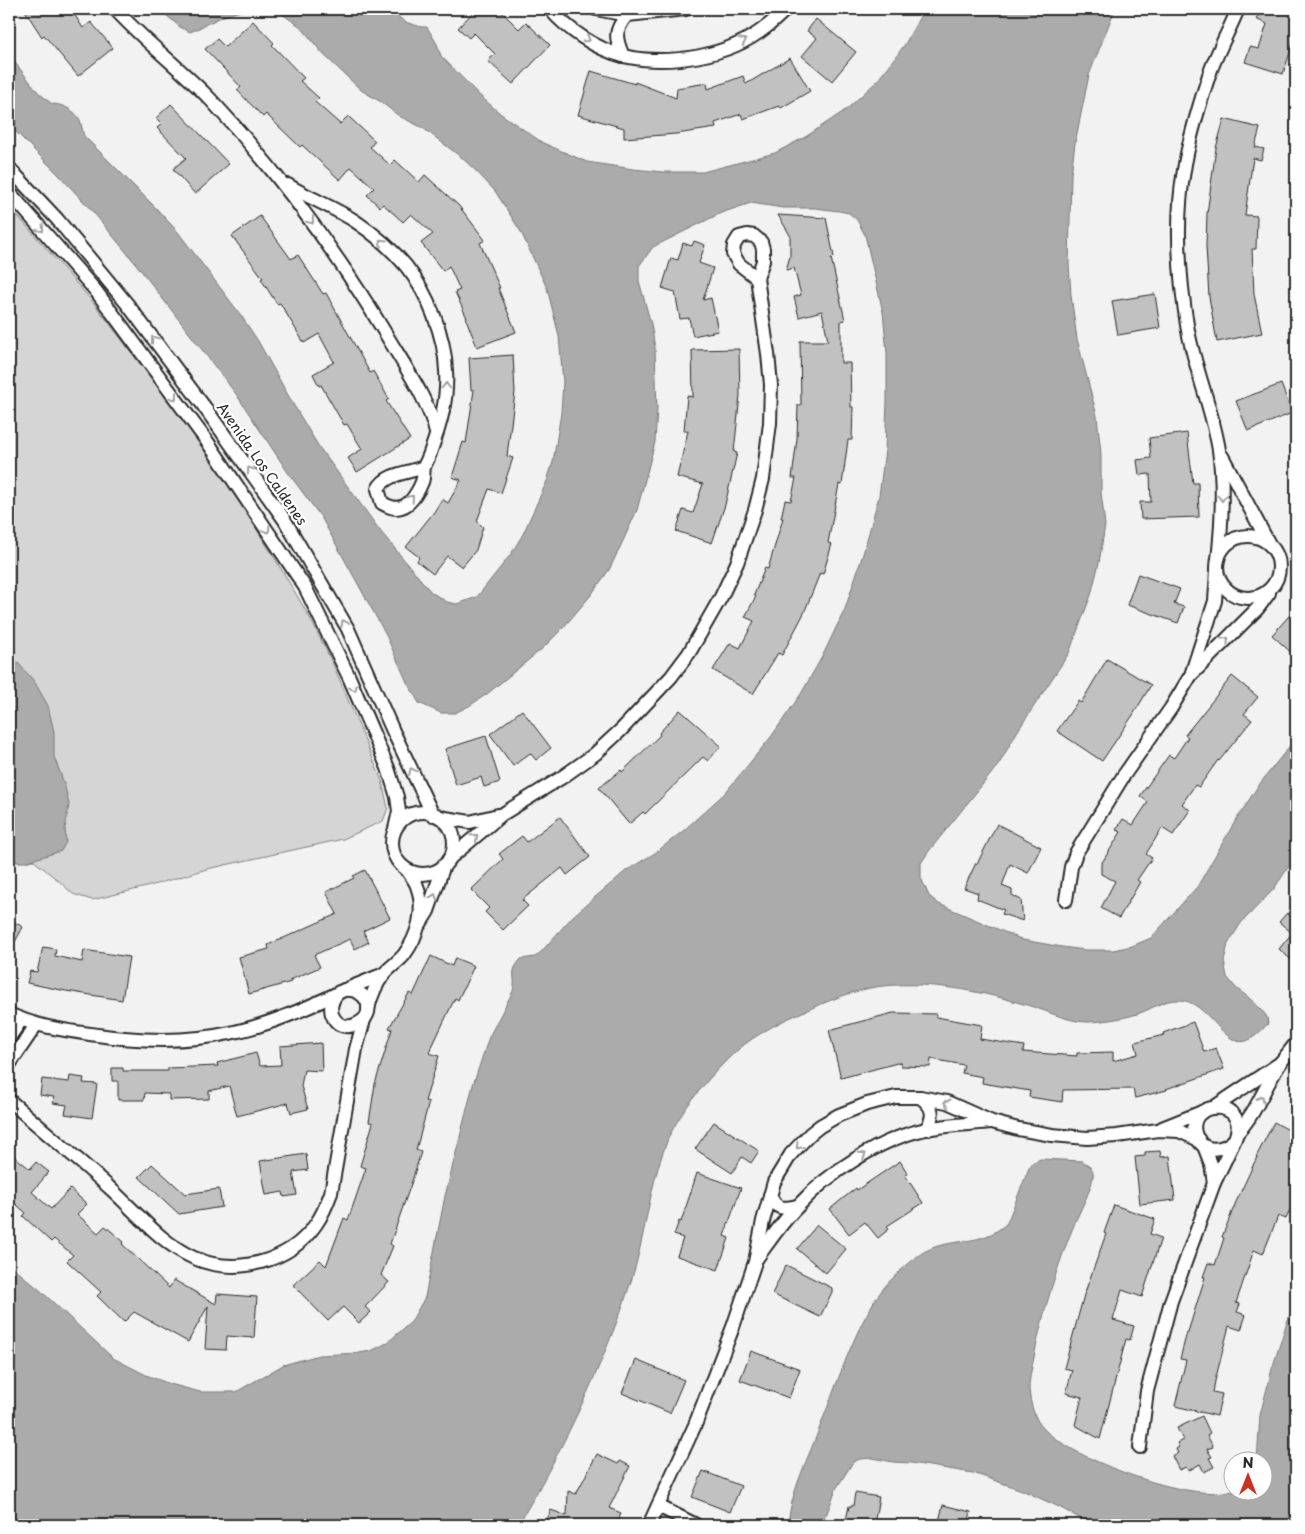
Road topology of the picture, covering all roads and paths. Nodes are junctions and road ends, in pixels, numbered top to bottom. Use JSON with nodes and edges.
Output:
{"nodes":[{"id":1,"x":115,"y":9,"type":"edge"},
{"id":2,"x":550,"y":9,"type":"edge"},
{"id":3,"x":596,"y":9,"type":"edge"},
{"id":4,"x":686,"y":9,"type":"edge"},
{"id":5,"x":786,"y":9,"type":"edge"},
{"id":6,"x":1238,"y":9,"type":"edge"},
{"id":7,"x":627,"y":15,"type":"junction"},
{"id":8,"x":623,"y":56,"type":"junction"},
{"id":9,"x":9,"y":168,"type":"edge"},
{"id":10,"x":282,"y":182,"type":"junction"},
{"id":11,"x":9,"y":192,"type":"edge"},
{"id":12,"x":757,"y":278,"type":"dead end"},
{"id":13,"x":436,"y":433,"type":"junction"},
{"id":14,"x":1219,"y":449,"type":"junction"},
{"id":15,"x":424,"y":467,"type":"dead end"},
{"id":16,"x":1268,"y":542,"type":"junction"},
{"id":17,"x":1217,"y":565,"type":"junction"},
{"id":18,"x":1272,"y":588,"type":"junction"},
{"id":19,"x":1192,"y":674,"type":"junction"},
{"id":20,"x":500,"y":815,"type":"junction"},
{"id":21,"x":436,"y":816,"type":"junction"},
{"id":22,"x":395,"y":829,"type":"junction"},
{"id":23,"x":447,"y":862,"type":"junction"},
{"id":24,"x":407,"y":870,"type":"junction"},
{"id":25,"x":1066,"y":900,"type":"dead end"},
{"id":26,"x":418,"y":926,"type":"junction"},
{"id":27,"x":384,"y":974,"type":"junction"},
{"id":28,"x":341,"y":991,"type":"junction"},
{"id":29,"x":307,"y":1008,"type":"junction"},
{"id":30,"x":9,"y":1014,"type":"edge"},
{"id":31,"x":366,"y":1016,"type":"junction"},
{"id":32,"x":21,"y":1020,"type":"junction"},
{"id":33,"x":36,"y":1025,"type":"junction"},
{"id":34,"x":342,"y":1025,"type":"junction"},
{"id":35,"x":9,"y":1038,"type":"edge"},
{"id":36,"x":1296,"y":1044,"type":"edge"},
{"id":37,"x":356,"y":1049,"type":"junction"},
{"id":38,"x":1281,"y":1063,"type":"junction"},
{"id":39,"x":9,"y":1065,"type":"edge"},
{"id":40,"x":920,"y":1097,"type":"junction"},
{"id":41,"x":9,"y":1100,"type":"edge"},
{"id":42,"x":1216,"y":1106,"type":"junction"},
{"id":43,"x":1202,"y":1111,"type":"junction"},
{"id":44,"x":992,"y":1122,"type":"junction"},
{"id":45,"x":926,"y":1129,"type":"junction"},
{"id":46,"x":1158,"y":1130,"type":"junction"},
{"id":47,"x":1236,"y":1136,"type":"junction"},
{"id":48,"x":1201,"y":1143,"type":"junction"},
{"id":49,"x":1214,"y":1183,"type":"junction"},
{"id":50,"x":770,"y":1195,"type":"junction"},
{"id":51,"x":797,"y":1206,"type":"junction"},
{"id":52,"x":754,"y":1262,"type":"junction"},
{"id":53,"x":1140,"y":1447,"type":"dead end"},
{"id":54,"x":658,"y":1506,"type":"junction"},
{"id":55,"x":649,"y":1525,"type":"edge"},
{"id":56,"x":696,"y":1525,"type":"edge"}],
"edges":[{"from":1,"to":10,"type":"street"},
{"from":2,"to":8,"type":"street","one_way":true},
{"from":3,"to":7,"type":"street"},
{"from":4,"to":7,"type":"street"},
{"from":8,"to":5,"type":"street","one_way":true},
{"from":6,"to":14,"type":"street"},
{"from":7,"to":8,"type":"street"},
{"from":21,"to":9,"type":"street","name":"Avenida Los Caldenes","one_way":true},
{"from":10,"to":13,"type":"street","one_way":true},
{"from":13,"to":10,"type":"street","one_way":true},
{"from":11,"to":22,"type":"street","one_way":true},
{"from":12,"to":20,"type":"street"},
{"from":13,"to":15,"type":"street"},
{"from":14,"to":16,"type":"street"},
{"from":14,"to":17,"type":"street","one_way":true},
{"from":16,"to":17,"type":"street"},
{"from":16,"to":18,"type":"street"},
{"from":17,"to":18,"type":"street"},
{"from":17,"to":19,"type":"street"},
{"from":19,"to":18,"type":"street","one_way":true},
{"from":19,"to":25,"type":"street"},
{"from":20,"to":21,"type":"street"},
{"from":23,"to":20,"type":"street","one_way":true},
{"from":21,"to":22,"type":"street"},
{"from":21,"to":23,"type":"street"},
{"from":22,"to":24,"type":"street"},
{"from":23,"to":24,"type":"street"},
{"from":26,"to":23,"type":"street","one_way":true},
{"from":24,"to":26,"type":"street"},
{"from":26,"to":27,"type":"street"},
{"from":27,"to":28,"type":"street"},
{"from":27,"to":31,"type":"street"},
{"from":28,"to":29,"type":"street"},
{"from":28,"to":31,"type":"street"},
{"from":28,"to":34,"type":"street"},
{"from":29,"to":33,"type":"street"},
{"from":29,"to":34,"type":"street"},
{"from":30,"to":32,"type":"street"},
{"from":31,"to":34,"type":"street"},
{"from":31,"to":37,"type":"street"},
{"from":32,"to":33,"type":"street"},
{"from":32,"to":35,"type":"street"},
{"from":33,"to":39,"type":"street"},
{"from":34,"to":37,"type":"street"},
{"from":36,"to":38,"type":"street"},
{"from":37,"to":41,"type":"street"},
{"from":38,"to":42,"type":"street"},
{"from":47,"to":38,"type":"street","one_way":true},
{"from":44,"to":40,"type":"street","one_way":true},
{"from":40,"to":45,"type":"street"},
{"from":40,"to":50,"type":"street","one_way":true},
{"from":42,"to":43,"type":"street"},
{"from":42,"to":47,"type":"street"},
{"from":43,"to":46,"type":"street"},
{"from":43,"to":48,"type":"street"},
{"from":44,"to":45,"type":"street"},
{"from":44,"to":46,"type":"street"},
{"from":51,"to":45,"type":"street","one_way":true},
{"from":46,"to":48,"type":"street"},
{"from":47,"to":48,"type":"street"},
{"from":47,"to":49,"type":"street"},
{"from":48,"to":49,"type":"street"},
{"from":49,"to":53,"type":"street"},
{"from":50,"to":51,"type":"street"},
{"from":50,"to":52,"type":"street"},
{"from":51,"to":52,"type":"street"},
{"from":52,"to":54,"type":"street"},
{"from":54,"to":55,"type":"street"},
{"from":54,"to":56,"type":"street"}]}
